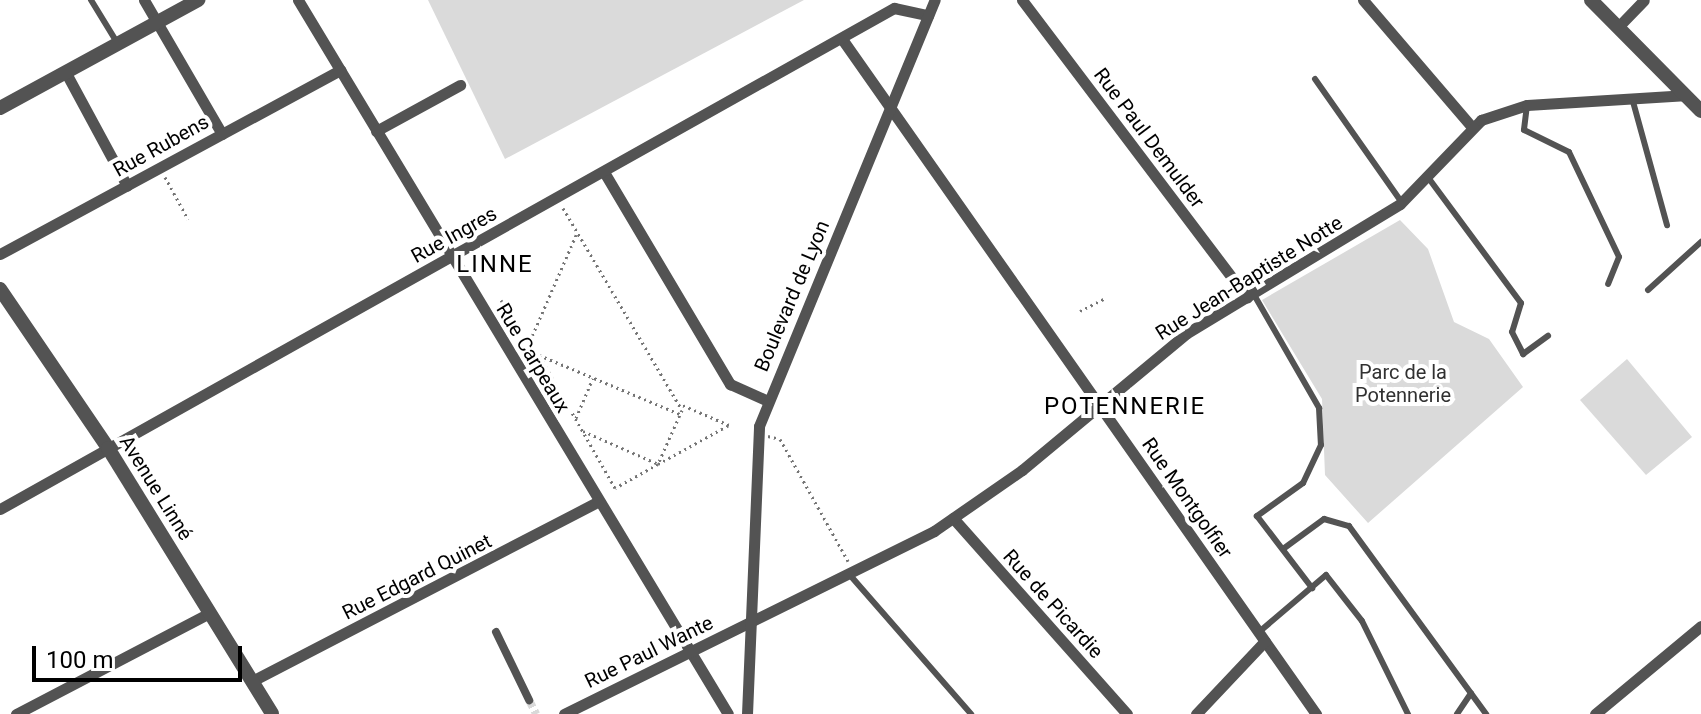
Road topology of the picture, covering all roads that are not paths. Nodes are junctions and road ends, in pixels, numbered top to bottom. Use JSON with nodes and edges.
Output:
{"nodes":[{"id":1,"x":91,"y":0,"type":"edge"},
{"id":2,"x":144,"y":0,"type":"edge"},
{"id":3,"x":198,"y":0,"type":"edge"},
{"id":4,"x":298,"y":0,"type":"edge"},
{"id":5,"x":935,"y":0,"type":"edge"},
{"id":6,"x":1022,"y":0,"type":"edge"},
{"id":7,"x":1363,"y":0,"type":"edge"},
{"id":8,"x":1591,"y":0,"type":"edge"},
{"id":9,"x":1644,"y":0,"type":"edge"},
{"id":10,"x":928,"y":15,"type":"junction"},
{"id":11,"x":157,"y":22,"type":"junction"},
{"id":12,"x":1618,"y":27,"type":"junction"},
{"id":13,"x":842,"y":39,"type":"junction"},
{"id":14,"x":118,"y":44,"type":"junction"},
{"id":15,"x":340,"y":70,"type":"junction"},
{"id":16,"x":66,"y":73,"type":"junction"},
{"id":17,"x":1315,"y":79,"type":"dead end"},
{"id":18,"x":460,"y":85,"type":"dead end"},
{"id":19,"x":1632,"y":98,"type":"junction"},
{"id":20,"x":1694,"y":100,"type":"edge"},
{"id":21,"x":1527,"y":105,"type":"junction"},
{"id":22,"x":891,"y":106,"type":"junction"},
{"id":23,"x":0,"y":108,"type":"edge"},
{"id":24,"x":1471,"y":126,"type":"junction"},
{"id":25,"x":376,"y":131,"type":"junction"},
{"id":26,"x":222,"y":134,"type":"junction"},
{"id":27,"x":604,"y":172,"type":"junction"},
{"id":28,"x":1427,"y":176,"type":"junction"},
{"id":29,"x":127,"y":186,"type":"junction"},
{"id":30,"x":1402,"y":203,"type":"junction"},
{"id":31,"x":1667,"y":225,"type":"dead end"},
{"id":32,"x":1701,"y":242,"type":"edge"},
{"id":33,"x":0,"y":254,"type":"edge"},
{"id":34,"x":451,"y":257,"type":"junction"},
{"id":35,"x":1608,"y":284,"type":"dead end"},
{"id":36,"x":0,"y":289,"type":"edge"},
{"id":37,"x":1648,"y":290,"type":"dead end"},
{"id":38,"x":1250,"y":295,"type":"junction"},
{"id":39,"x":1548,"y":336,"type":"dead end"},
{"id":40,"x":768,"y":401,"type":"junction"},
{"id":41,"x":1100,"y":405,"type":"junction"},
{"id":42,"x":108,"y":448,"type":"junction"},
{"id":43,"x":597,"y":502,"type":"junction"},
{"id":44,"x":0,"y":509,"type":"edge"},
{"id":45,"x":953,"y":518,"type":"junction"},
{"id":46,"x":1283,"y":549,"type":"junction"},
{"id":47,"x":852,"y":573,"type":"junction"},
{"id":48,"x":1312,"y":588,"type":"junction"},
{"id":49,"x":209,"y":613,"type":"junction"},
{"id":50,"x":750,"y":622,"type":"junction"},
{"id":51,"x":1701,"y":626,"type":"edge"},
{"id":52,"x":496,"y":632,"type":"dead end"},
{"id":53,"x":1262,"y":636,"type":"junction"},
{"id":54,"x":687,"y":653,"type":"junction"},
{"id":55,"x":252,"y":681,"type":"junction"},
{"id":56,"x":1471,"y":693,"type":"junction"},
{"id":57,"x":529,"y":700,"type":"tunnel mouth"},
{"id":58,"x":16,"y":714,"type":"edge"},
{"id":59,"x":272,"y":714,"type":"edge"},
{"id":60,"x":564,"y":714,"type":"edge"},
{"id":61,"x":728,"y":714,"type":"edge"},
{"id":62,"x":747,"y":714,"type":"edge"},
{"id":63,"x":971,"y":714,"type":"edge"},
{"id":64,"x":1127,"y":714,"type":"edge"},
{"id":65,"x":1196,"y":714,"type":"edge"},
{"id":66,"x":1316,"y":714,"type":"edge"},
{"id":67,"x":1408,"y":714,"type":"edge"},
{"id":68,"x":1457,"y":714,"type":"edge"},
{"id":69,"x":1486,"y":714,"type":"edge"},
{"id":70,"x":1595,"y":714,"type":"edge"}],
"edges":[{"from":1,"to":14,"type":"lane"},
{"from":2,"to":11,"type":"street"},
{"from":3,"to":11,"type":"street"},
{"from":4,"to":15,"type":"street","name":"Rue Carpeaux"},
{"from":5,"to":10,"type":"street","name":"Boulevard de Lyon"},
{"from":6,"to":38,"type":"street","name":"Rue Paul Demulder"},
{"from":7,"to":24,"type":"street"},
{"from":8,"to":12,"type":"street"},
{"from":9,"to":12,"type":"street"},
{"from":10,"to":13,"type":"street","name":"Rue Ingres"},
{"from":10,"to":22,"type":"street","name":"Boulevard de Lyon"},
{"from":11,"to":14,"type":"street"},
{"from":11,"to":26,"type":"street"},
{"from":12,"to":20,"type":"street"},
{"from":13,"to":22,"type":"street","name":"Rue Montgolfier"},
{"from":13,"to":27,"type":"street","name":"Rue Ingres"},
{"from":14,"to":16,"type":"street"},
{"from":15,"to":25,"type":"street","name":"Rue Carpeaux"},
{"from":15,"to":26,"type":"street","name":"Rue Rubens"},
{"from":16,"to":23,"type":"street"},
{"from":16,"to":29,"type":"street"},
{"from":17,"to":30,"type":"lane"},
{"from":18,"to":25,"type":"street"},
{"from":19,"to":20,"type":"street"},
{"from":19,"to":21,"type":"street"},
{"from":19,"to":31,"type":"lane"},
{"from":21,"to":24,"type":"street"},
{"from":21,"to":35,"type":"lane"},
{"from":22,"to":40,"type":"street","name":"Boulevard de Lyon"},
{"from":22,"to":41,"type":"street","name":"Rue Montgolfier"},
{"from":24,"to":28,"type":"street","name":"Rue Jean-Baptiste Notte"},
{"from":25,"to":34,"type":"street","name":"Rue Carpeaux"},
{"from":26,"to":29,"type":"street","name":"Rue Rubens"},
{"from":27,"to":34,"type":"street","name":"Rue Ingres"},
{"from":27,"to":40,"type":"street"},
{"from":28,"to":30,"type":"street","name":"Rue Jean-Baptiste Notte"},
{"from":28,"to":39,"type":"lane"},
{"from":29,"to":33,"type":"street","name":"Rue Rubens"},
{"from":30,"to":38,"type":"street","name":"Rue Jean-Baptiste Notte"},
{"from":32,"to":37,"type":"lane"},
{"from":34,"to":42,"type":"street","name":"Rue Ingres"},
{"from":34,"to":43,"type":"street","name":"Rue Carpeaux"},
{"from":36,"to":42,"type":"street","name":"Avenue Linné"},
{"from":38,"to":41,"type":"street","name":"Rue Jean-Baptiste Notte"},
{"from":38,"to":46,"type":"lane"},
{"from":40,"to":50,"type":"street","name":"Boulevard de Lyon"},
{"from":41,"to":45,"type":"street","name":"Rue Jean-Baptiste Notte"},
{"from":41,"to":53,"type":"street","name":"Rue Montgolfier"},
{"from":42,"to":44,"type":"street","name":"Rue Ingres"},
{"from":42,"to":49,"type":"street","name":"Avenue Linné"},
{"from":43,"to":54,"type":"street","name":"Rue Carpeaux"},
{"from":43,"to":55,"type":"street","name":"Rue Edgard Quinet"},
{"from":45,"to":47,"type":"street","name":"Rue Jean-Baptiste Notte"},
{"from":45,"to":64,"type":"street","name":"Rue de Picardie"},
{"from":46,"to":48,"type":"lane"},
{"from":46,"to":56,"type":"lane"},
{"from":47,"to":50,"type":"street","name":"Rue Jean-Baptiste Notte"},
{"from":47,"to":63,"type":"lane"},
{"from":48,"to":53,"type":"lane"},
{"from":48,"to":67,"type":"lane"},
{"from":49,"to":55,"type":"street","name":"Avenue Linné"},
{"from":49,"to":58,"type":"street"},
{"from":50,"to":54,"type":"street","name":"Rue Paul Wante"},
{"from":50,"to":62,"type":"street","name":"Boulevard de Lyon"},
{"from":51,"to":70,"type":"street"},
{"from":52,"to":57,"type":"street"},
{"from":53,"to":65,"type":"street"},
{"from":53,"to":66,"type":"street","name":"Rue Montgolfier"},
{"from":54,"to":60,"type":"street","name":"Rue Paul Wante"},
{"from":54,"to":61,"type":"street","name":"Rue Carpeaux"},
{"from":55,"to":59,"type":"street","name":"Avenue Linné"},
{"from":56,"to":68,"type":"lane"},
{"from":56,"to":69,"type":"lane"}]}
